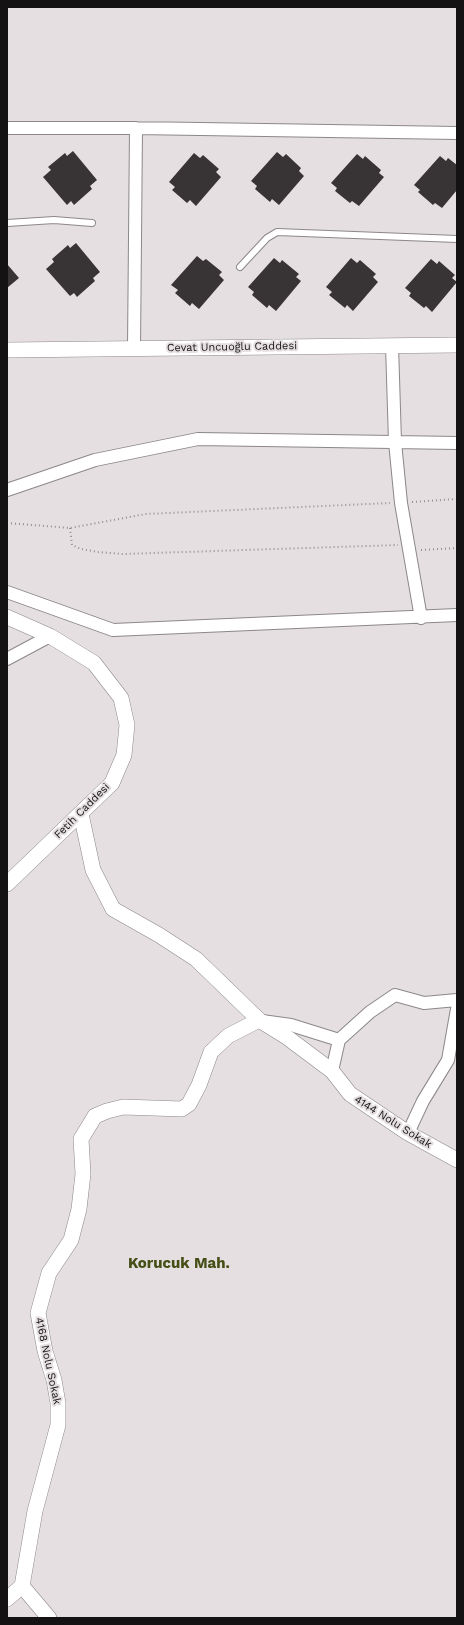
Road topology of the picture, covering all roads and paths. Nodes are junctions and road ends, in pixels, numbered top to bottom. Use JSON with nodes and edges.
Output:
{"nodes":[{"id":1,"x":7,"y":128,"type":"edge"},
{"id":2,"x":136,"y":128,"type":"junction"},
{"id":3,"x":457,"y":133,"type":"edge"},
{"id":4,"x":7,"y":223,"type":"edge"},
{"id":5,"x":92,"y":223,"type":"dead end"},
{"id":6,"x":457,"y":239,"type":"edge"},
{"id":7,"x":240,"y":267,"type":"dead end"},
{"id":8,"x":392,"y":345,"type":"junction"},
{"id":9,"x":457,"y":345,"type":"edge"},
{"id":10,"x":134,"y":348,"type":"junction"},
{"id":11,"x":7,"y":350,"type":"edge"},
{"id":12,"x":395,"y":442,"type":"junction"},
{"id":13,"x":457,"y":443,"type":"edge"},
{"id":14,"x":7,"y":490,"type":"edge"},
{"id":15,"x":457,"y":500,"type":"edge"},
{"id":16,"x":401,"y":503,"type":"junction"},
{"id":17,"x":7,"y":523,"type":"edge"},
{"id":18,"x":70,"y":528,"type":"junction"},
{"id":19,"x":409,"y":548,"type":"junction"},
{"id":20,"x":457,"y":548,"type":"edge"},
{"id":21,"x":7,"y":592,"type":"edge"},
{"id":22,"x":457,"y":615,"type":"edge"},
{"id":23,"x":7,"y":617,"type":"edge"},
{"id":24,"x":421,"y":618,"type":"junction"},
{"id":25,"x":50,"y":636,"type":"junction"},
{"id":26,"x":7,"y":659,"type":"edge"},
{"id":27,"x":81,"y":814,"type":"junction"},
{"id":28,"x":7,"y":884,"type":"edge"},
{"id":29,"x":457,"y":1000,"type":"edge"},
{"id":30,"x":457,"y":1009,"type":"edge"},
{"id":31,"x":258,"y":1020,"type":"junction"},
{"id":32,"x":340,"y":1040,"type":"junction"},
{"id":33,"x":332,"y":1071,"type":"junction"},
{"id":34,"x":408,"y":1133,"type":"junction"},
{"id":35,"x":457,"y":1160,"type":"edge"},
{"id":36,"x":22,"y":1586,"type":"junction"},
{"id":37,"x":7,"y":1599,"type":"edge"},
{"id":38,"x":50,"y":1618,"type":"edge"}],
"edges":[{"from":1,"to":2,"type":"street"},
{"from":2,"to":3,"type":"street"},
{"from":2,"to":10,"type":"street"},
{"from":4,"to":5,"type":"lane"},
{"from":6,"to":7,"type":"lane"},
{"from":8,"to":9,"type":"street","name":"Cevat Uncuoğlu Caddesi"},
{"from":8,"to":10,"type":"street","name":"Cevat Uncuoğlu Caddesi"},
{"from":8,"to":12,"type":"street"},
{"from":10,"to":11,"type":"street","name":"Cevat Uncuoğlu Caddesi"},
{"from":12,"to":13,"type":"street"},
{"from":12,"to":14,"type":"street"},
{"from":12,"to":16,"type":"street"},
{"from":15,"to":16,"type":"path"},
{"from":16,"to":18,"type":"path"},
{"from":16,"to":19,"type":"street"},
{"from":17,"to":18,"type":"path"},
{"from":18,"to":19,"type":"path"},
{"from":19,"to":20,"type":"path"},
{"from":19,"to":24,"type":"street"},
{"from":21,"to":24,"type":"street"},
{"from":22,"to":24,"type":"street"},
{"from":23,"to":25,"type":"street","name":"Fetih Caddesi"},
{"from":25,"to":26,"type":"street"},
{"from":25,"to":27,"type":"street","name":"Fetih Caddesi"},
{"from":27,"to":28,"type":"street","name":"Fetih Caddesi"},
{"from":27,"to":31,"type":"street","name":"4144 Nolu Sokak"},
{"from":29,"to":32,"type":"street"},
{"from":30,"to":34,"type":"street"},
{"from":31,"to":32,"type":"street"},
{"from":31,"to":33,"type":"street","name":"4144 Nolu Sokak"},
{"from":31,"to":36,"type":"street","name":"4168 Nolu Sokak"},
{"from":32,"to":33,"type":"street"},
{"from":33,"to":34,"type":"street","name":"4144 Nolu Sokak"},
{"from":34,"to":35,"type":"street","name":"4144 Nolu Sokak"},
{"from":36,"to":37,"type":"street"},
{"from":36,"to":38,"type":"street"}]}
